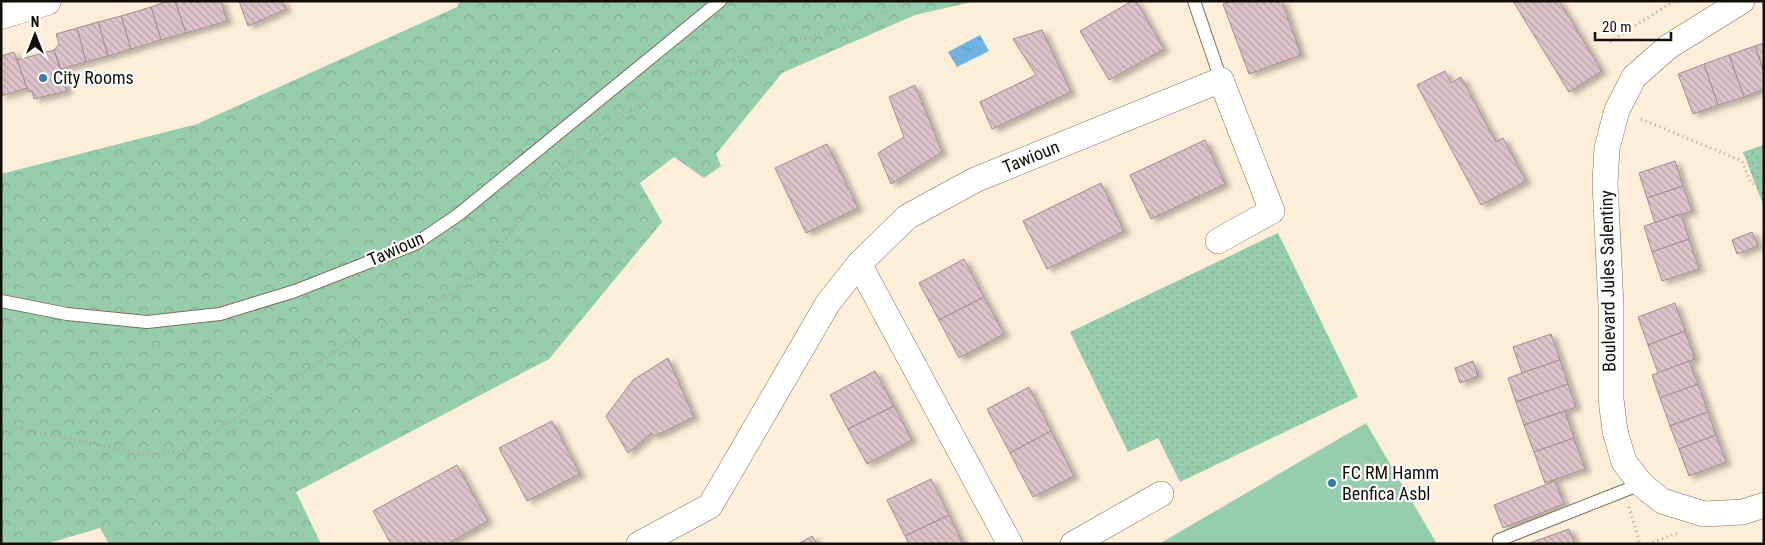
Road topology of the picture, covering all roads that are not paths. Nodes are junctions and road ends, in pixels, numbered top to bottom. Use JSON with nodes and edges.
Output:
{"nodes":[{"id":1,"x":47,"y":1,"type":"edge"},
{"id":2,"x":720,"y":1,"type":"edge"},
{"id":3,"x":1194,"y":1,"type":"edge"},
{"id":4,"x":1742,"y":1,"type":"edge"},
{"id":5,"x":1,"y":15,"type":"edge"},
{"id":6,"x":1222,"y":80,"type":"junction"},
{"id":7,"x":1218,"y":241,"type":"dead end"},
{"id":8,"x":859,"y":264,"type":"junction"},
{"id":9,"x":1,"y":301,"type":"edge"},
{"id":10,"x":1641,"y":484,"type":"junction"},
{"id":11,"x":1161,"y":494,"type":"dead end"},
{"id":12,"x":1764,"y":505,"type":"edge"},
{"id":13,"x":1499,"y":540,"type":"dead end"},
{"id":14,"x":640,"y":544,"type":"edge"},
{"id":15,"x":1010,"y":544,"type":"edge"},
{"id":16,"x":1073,"y":544,"type":"edge"}],
"edges":[{"from":1,"to":5,"type":"main road"},
{"from":2,"to":9,"type":"lane","name":"Tawioun"},
{"from":3,"to":6,"type":"lane"},
{"from":4,"to":10,"type":"street","name":"Boulevard Jules Salentiny"},
{"from":6,"to":7,"type":"street"},
{"from":6,"to":8,"type":"street","name":"Tawioun"},
{"from":8,"to":14,"type":"street","name":"Tawioun"},
{"from":8,"to":15,"type":"street"},
{"from":10,"to":12,"type":"street","name":"Boulevard Jules Salentiny"},
{"from":10,"to":13,"type":"lane"},
{"from":11,"to":16,"type":"street"}]}
